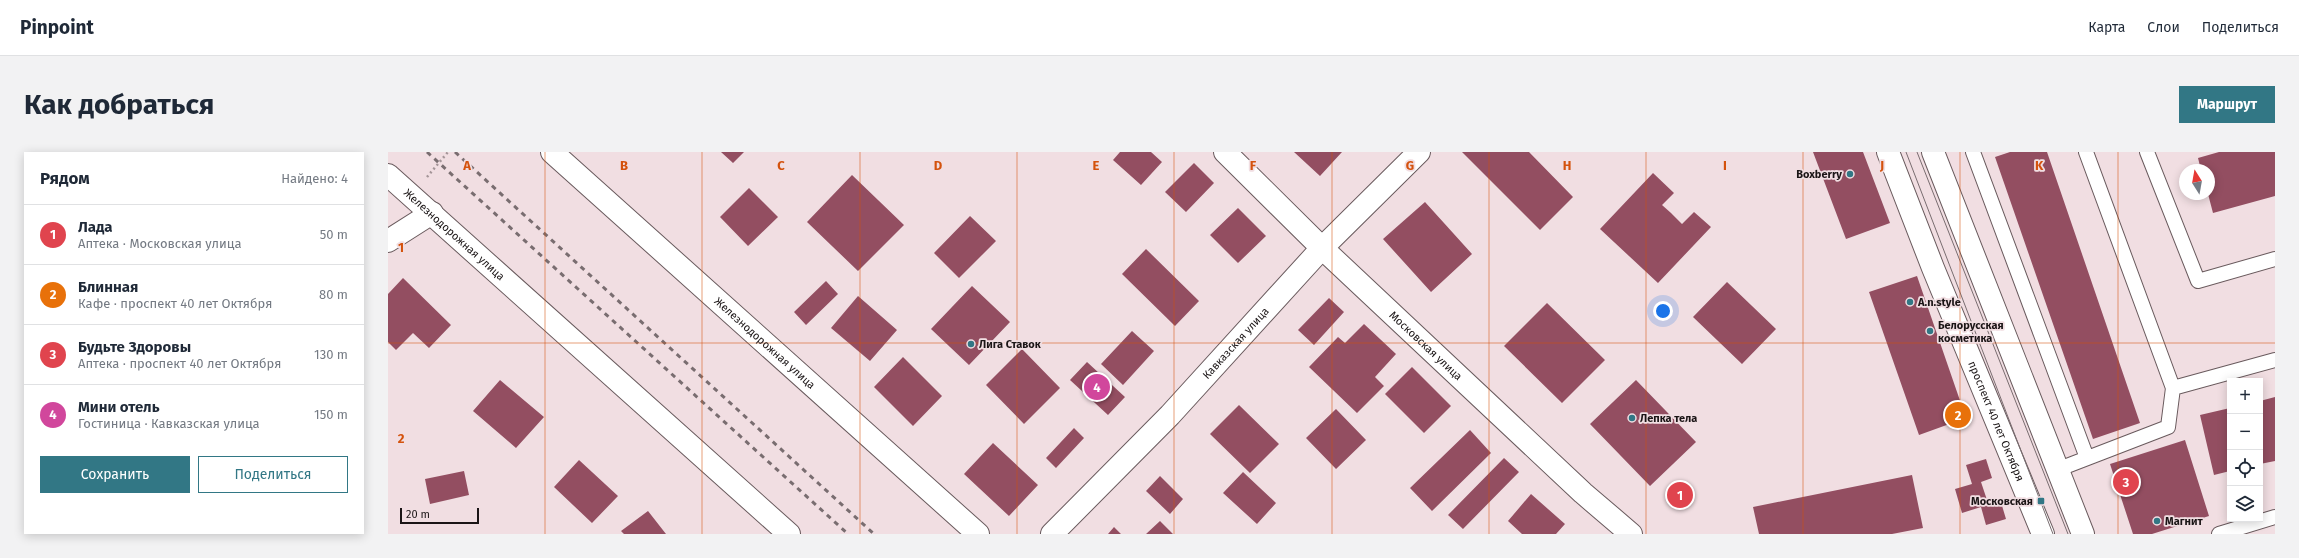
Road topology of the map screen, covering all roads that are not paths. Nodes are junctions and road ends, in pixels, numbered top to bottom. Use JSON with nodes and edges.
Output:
{"nodes":[{"id":1,"x":552,"y":152,"type":"edge"},
{"id":2,"x":1225,"y":152,"type":"edge"},
{"id":3,"x":1419,"y":152,"type":"edge"},
{"id":4,"x":1888,"y":152,"type":"edge"},
{"id":5,"x":1933,"y":152,"type":"edge"},
{"id":6,"x":1973,"y":152,"type":"edge"},
{"id":7,"x":2086,"y":152,"type":"edge"},
{"id":8,"x":2148,"y":152,"type":"edge"},
{"id":9,"x":388,"y":175,"type":"edge"},
{"id":10,"x":432,"y":214,"type":"junction"},
{"id":11,"x":388,"y":241,"type":"edge"},
{"id":12,"x":1322,"y":248,"type":"junction"},
{"id":13,"x":2275,"y":259,"type":"edge"},
{"id":14,"x":2275,"y":360,"type":"edge"},
{"id":15,"x":2173,"y":388,"type":"junction"},
{"id":16,"x":2087,"y":458,"type":"junction"},
{"id":17,"x":2059,"y":469,"type":"junction"},
{"id":18,"x":2275,"y":517,"type":"edge"},
{"id":19,"x":790,"y":534,"type":"edge"},
{"id":20,"x":978,"y":534,"type":"edge"},
{"id":21,"x":1052,"y":534,"type":"edge"},
{"id":22,"x":1631,"y":534,"type":"edge"},
{"id":23,"x":2043,"y":534,"type":"edge"},
{"id":24,"x":2083,"y":534,"type":"edge"},
{"id":25,"x":2219,"y":534,"type":"edge"}],
"edges":[{"from":1,"to":20,"type":"street","name":"Железнодорожная улица"},
{"from":2,"to":12,"type":"street","name":"Московская улица"},
{"from":3,"to":12,"type":"street","name":"Кавказская улица"},
{"from":4,"to":23,"type":"street","name":"проспект 40 лет Октября"},
{"from":5,"to":17,"type":"street"},
{"from":6,"to":16,"type":"lane"},
{"from":7,"to":15,"type":"lane"},
{"from":8,"to":13,"type":"lane"},
{"from":9,"to":10,"type":"street","name":"Железнодорожная улица"},
{"from":10,"to":11,"type":"street"},
{"from":10,"to":19,"type":"street","name":"Железнодорожная улица"},
{"from":12,"to":21,"type":"street","name":"Кавказская улица"},
{"from":12,"to":22,"type":"street","name":"Московская улица"},
{"from":14,"to":15,"type":"lane"},
{"from":15,"to":16,"type":"lane"},
{"from":16,"to":17,"type":"lane"},
{"from":17,"to":24,"type":"street"},
{"from":18,"to":25,"type":"lane"}]}
